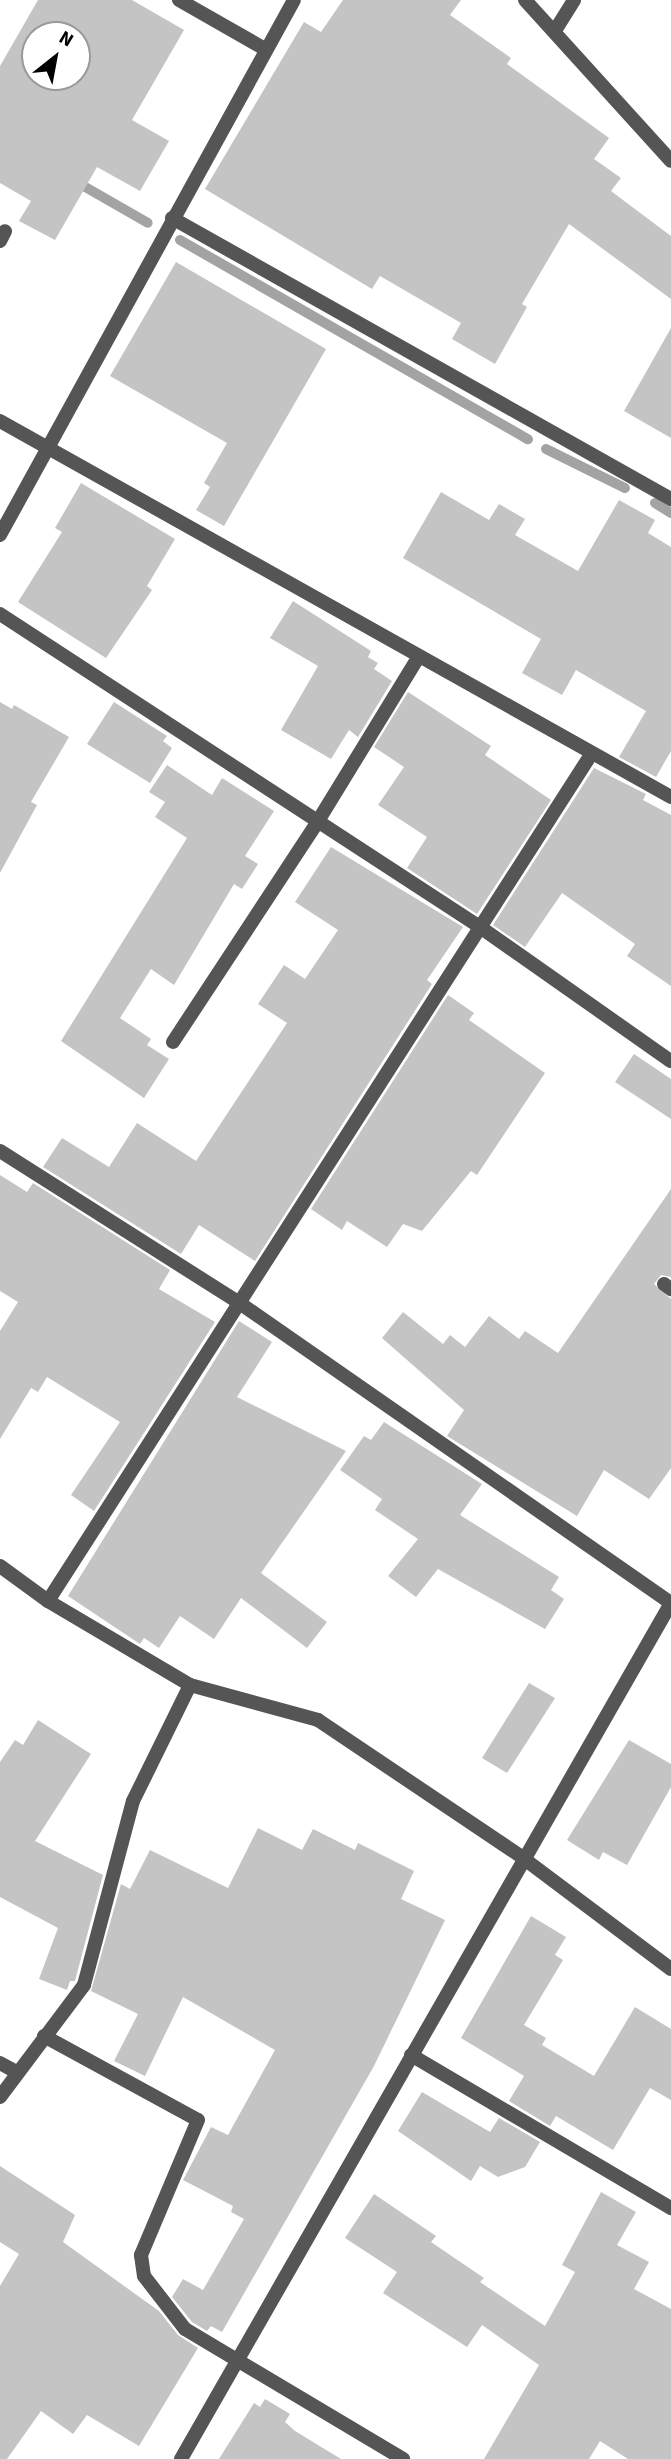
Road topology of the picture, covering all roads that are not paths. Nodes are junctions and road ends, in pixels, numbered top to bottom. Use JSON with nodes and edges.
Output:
{"nodes":[{"id":1,"x":179,"y":0,"type":"edge"},
{"id":2,"x":294,"y":0,"type":"edge"},
{"id":3,"x":574,"y":0,"type":"edge"},
{"id":4,"x":531,"y":2,"type":"edge"},
{"id":5,"x":555,"y":29,"type":"junction"},
{"id":6,"x":265,"y":49,"type":"junction"},
{"id":7,"x":671,"y":161,"type":"edge"},
{"id":8,"x":172,"y":218,"type":"junction"},
{"id":9,"x":0,"y":421,"type":"edge"},
{"id":10,"x":47,"y":448,"type":"junction"},
{"id":11,"x":671,"y":499,"type":"edge"},
{"id":12,"x":0,"y":535,"type":"edge"},
{"id":13,"x":0,"y":614,"type":"edge"},
{"id":14,"x":419,"y":656,"type":"junction"},
{"id":15,"x":592,"y":753,"type":"junction"},
{"id":16,"x":671,"y":797,"type":"edge"},
{"id":17,"x":318,"y":821,"type":"junction"},
{"id":18,"x":480,"y":928,"type":"junction"},
{"id":19,"x":173,"y":1042,"type":"dead end"},
{"id":20,"x":671,"y":1060,"type":"edge"},
{"id":21,"x":0,"y":1150,"type":"edge"},
{"id":22,"x":241,"y":1304,"type":"junction"},
{"id":23,"x":0,"y":1566,"type":"edge"},
{"id":24,"x":48,"y":1601,"type":"junction"},
{"id":25,"x":671,"y":1603,"type":"edge"},
{"id":26,"x":190,"y":1685,"type":"junction"},
{"id":27,"x":523,"y":1858,"type":"junction"},
{"id":28,"x":671,"y":1969,"type":"edge"},
{"id":29,"x":44,"y":2036,"type":"junction"},
{"id":30,"x":411,"y":2055,"type":"junction"},
{"id":31,"x":0,"y":2063,"type":"edge"},
{"id":32,"x":16,"y":2072,"type":"junction"},
{"id":33,"x":0,"y":2097,"type":"edge"},
{"id":34,"x":671,"y":2208,"type":"edge"},
{"id":35,"x":237,"y":2361,"type":"junction"},
{"id":36,"x":180,"y":2459,"type":"edge"},
{"id":37,"x":403,"y":2459,"type":"edge"}],
"edges":[{"from":1,"to":6,"type":"street"},
{"from":2,"to":6,"type":"street"},
{"from":3,"to":5,"type":"street"},
{"from":4,"to":5,"type":"street"},
{"from":5,"to":7,"type":"street"},
{"from":6,"to":8,"type":"street"},
{"from":8,"to":10,"type":"street"},
{"from":8,"to":11,"type":"street"},
{"from":9,"to":10,"type":"street"},
{"from":10,"to":12,"type":"street"},
{"from":10,"to":14,"type":"street"},
{"from":13,"to":17,"type":"street"},
{"from":14,"to":15,"type":"street"},
{"from":14,"to":17,"type":"street"},
{"from":15,"to":16,"type":"street"},
{"from":15,"to":18,"type":"street"},
{"from":17,"to":18,"type":"street"},
{"from":17,"to":19,"type":"street"},
{"from":18,"to":20,"type":"street"},
{"from":18,"to":22,"type":"street"},
{"from":21,"to":22,"type":"street"},
{"from":22,"to":24,"type":"street"},
{"from":22,"to":25,"type":"street"},
{"from":23,"to":24,"type":"street"},
{"from":24,"to":26,"type":"street"},
{"from":25,"to":27,"type":"street"},
{"from":26,"to":27,"type":"street"},
{"from":26,"to":29,"type":"street"},
{"from":27,"to":28,"type":"street"},
{"from":27,"to":30,"type":"street"},
{"from":29,"to":32,"type":"street"},
{"from":29,"to":35,"type":"street"},
{"from":30,"to":34,"type":"street"},
{"from":30,"to":35,"type":"street"},
{"from":31,"to":32,"type":"street"},
{"from":32,"to":33,"type":"street"},
{"from":35,"to":36,"type":"street"},
{"from":35,"to":37,"type":"street"}]}
